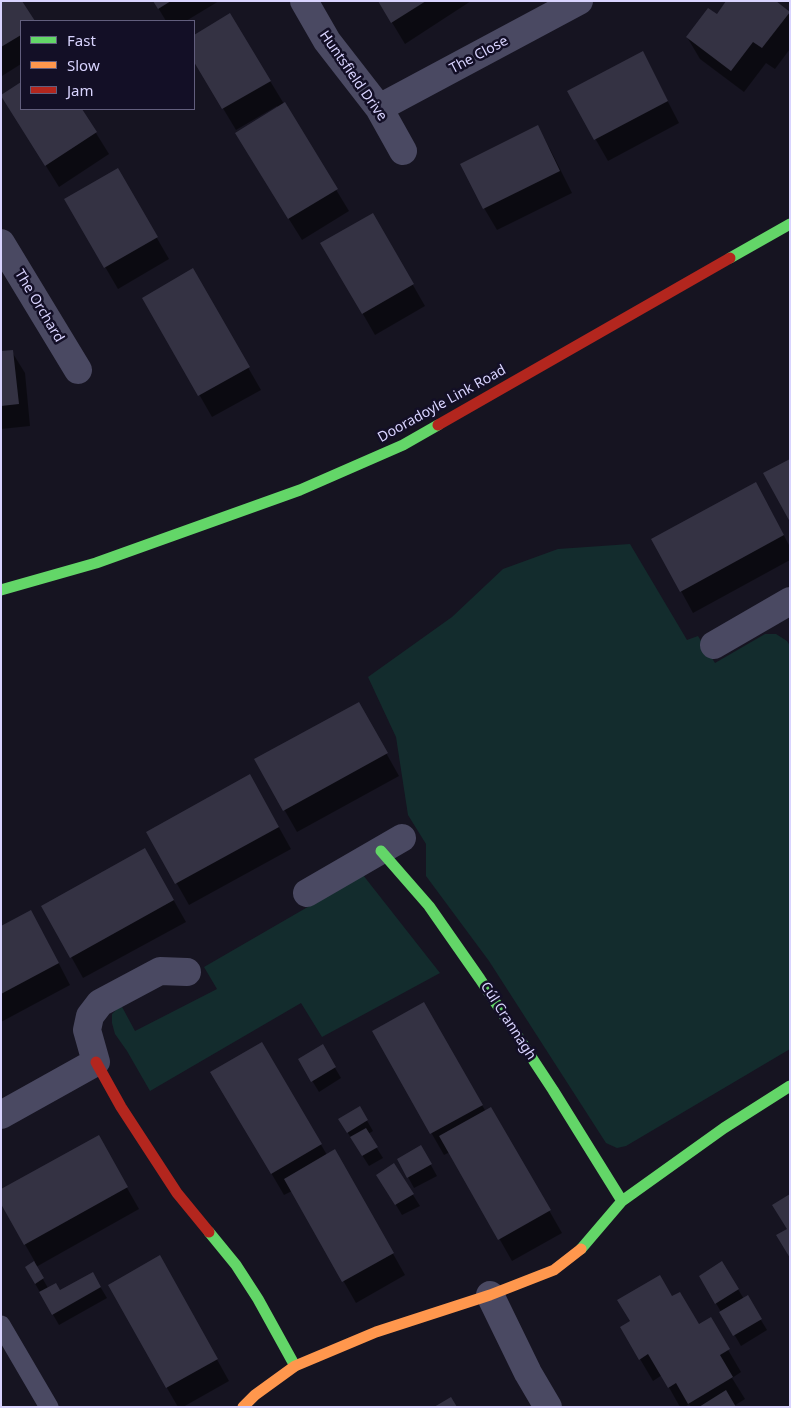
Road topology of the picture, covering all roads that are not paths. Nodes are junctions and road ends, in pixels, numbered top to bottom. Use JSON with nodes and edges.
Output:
{"nodes":[{"id":1,"x":304,"y":1,"type":"edge"},
{"id":2,"x":578,"y":1,"type":"edge"},
{"id":3,"x":379,"y":108,"type":"junction"},
{"id":4,"x":403,"y":151,"type":"dead end"},
{"id":5,"x":790,"y":224,"type":"edge"},
{"id":6,"x":1,"y":243,"type":"edge"},
{"id":7,"x":78,"y":370,"type":"dead end"},
{"id":8,"x":1,"y":590,"type":"edge"},
{"id":9,"x":788,"y":606,"type":"edge"},
{"id":10,"x":714,"y":645,"type":"dead end"},
{"id":11,"x":391,"y":844,"type":"joint"},
{"id":12,"x":307,"y":893,"type":"dead end"},
{"id":13,"x":187,"y":972,"type":"dead end"},
{"id":14,"x":96,"y":1062,"type":"junction"},
{"id":15,"x":790,"y":1086,"type":"edge"},
{"id":16,"x":1,"y":1115,"type":"edge"},
{"id":17,"x":622,"y":1200,"type":"junction"},
{"id":18,"x":490,"y":1294,"type":"junction"},
{"id":19,"x":1,"y":1325,"type":"edge"},
{"id":20,"x":295,"y":1366,"type":"junction"},
{"id":21,"x":49,"y":1407,"type":"edge"},
{"id":22,"x":243,"y":1407,"type":"edge"},
{"id":23,"x":548,"y":1407,"type":"edge"}],
"edges":[{"from":1,"to":3,"type":"street","name":"Huntsfield Drive"},
{"from":2,"to":3,"type":"street","name":"The Close"},
{"from":3,"to":4,"type":"street","name":"Huntsfield Drive"},
{"from":5,"to":8,"type":"street","name":"Dooradoyle Link Road"},
{"from":6,"to":7,"type":"street","name":"The Orchard"},
{"from":9,"to":10,"type":"street"},
{"from":11,"to":12,"type":"street","name":"Cúl Crannagh"},
{"from":11,"to":17,"type":"street","name":"Cúl Crannagh"},
{"from":13,"to":14,"type":"street"},
{"from":14,"to":16,"type":"street"},
{"from":14,"to":20,"type":"street"},
{"from":15,"to":17,"type":"street"},
{"from":17,"to":18,"type":"street"},
{"from":18,"to":20,"type":"street"},
{"from":18,"to":23,"type":"street"},
{"from":19,"to":21,"type":"lane"},
{"from":20,"to":22,"type":"street"}]}
